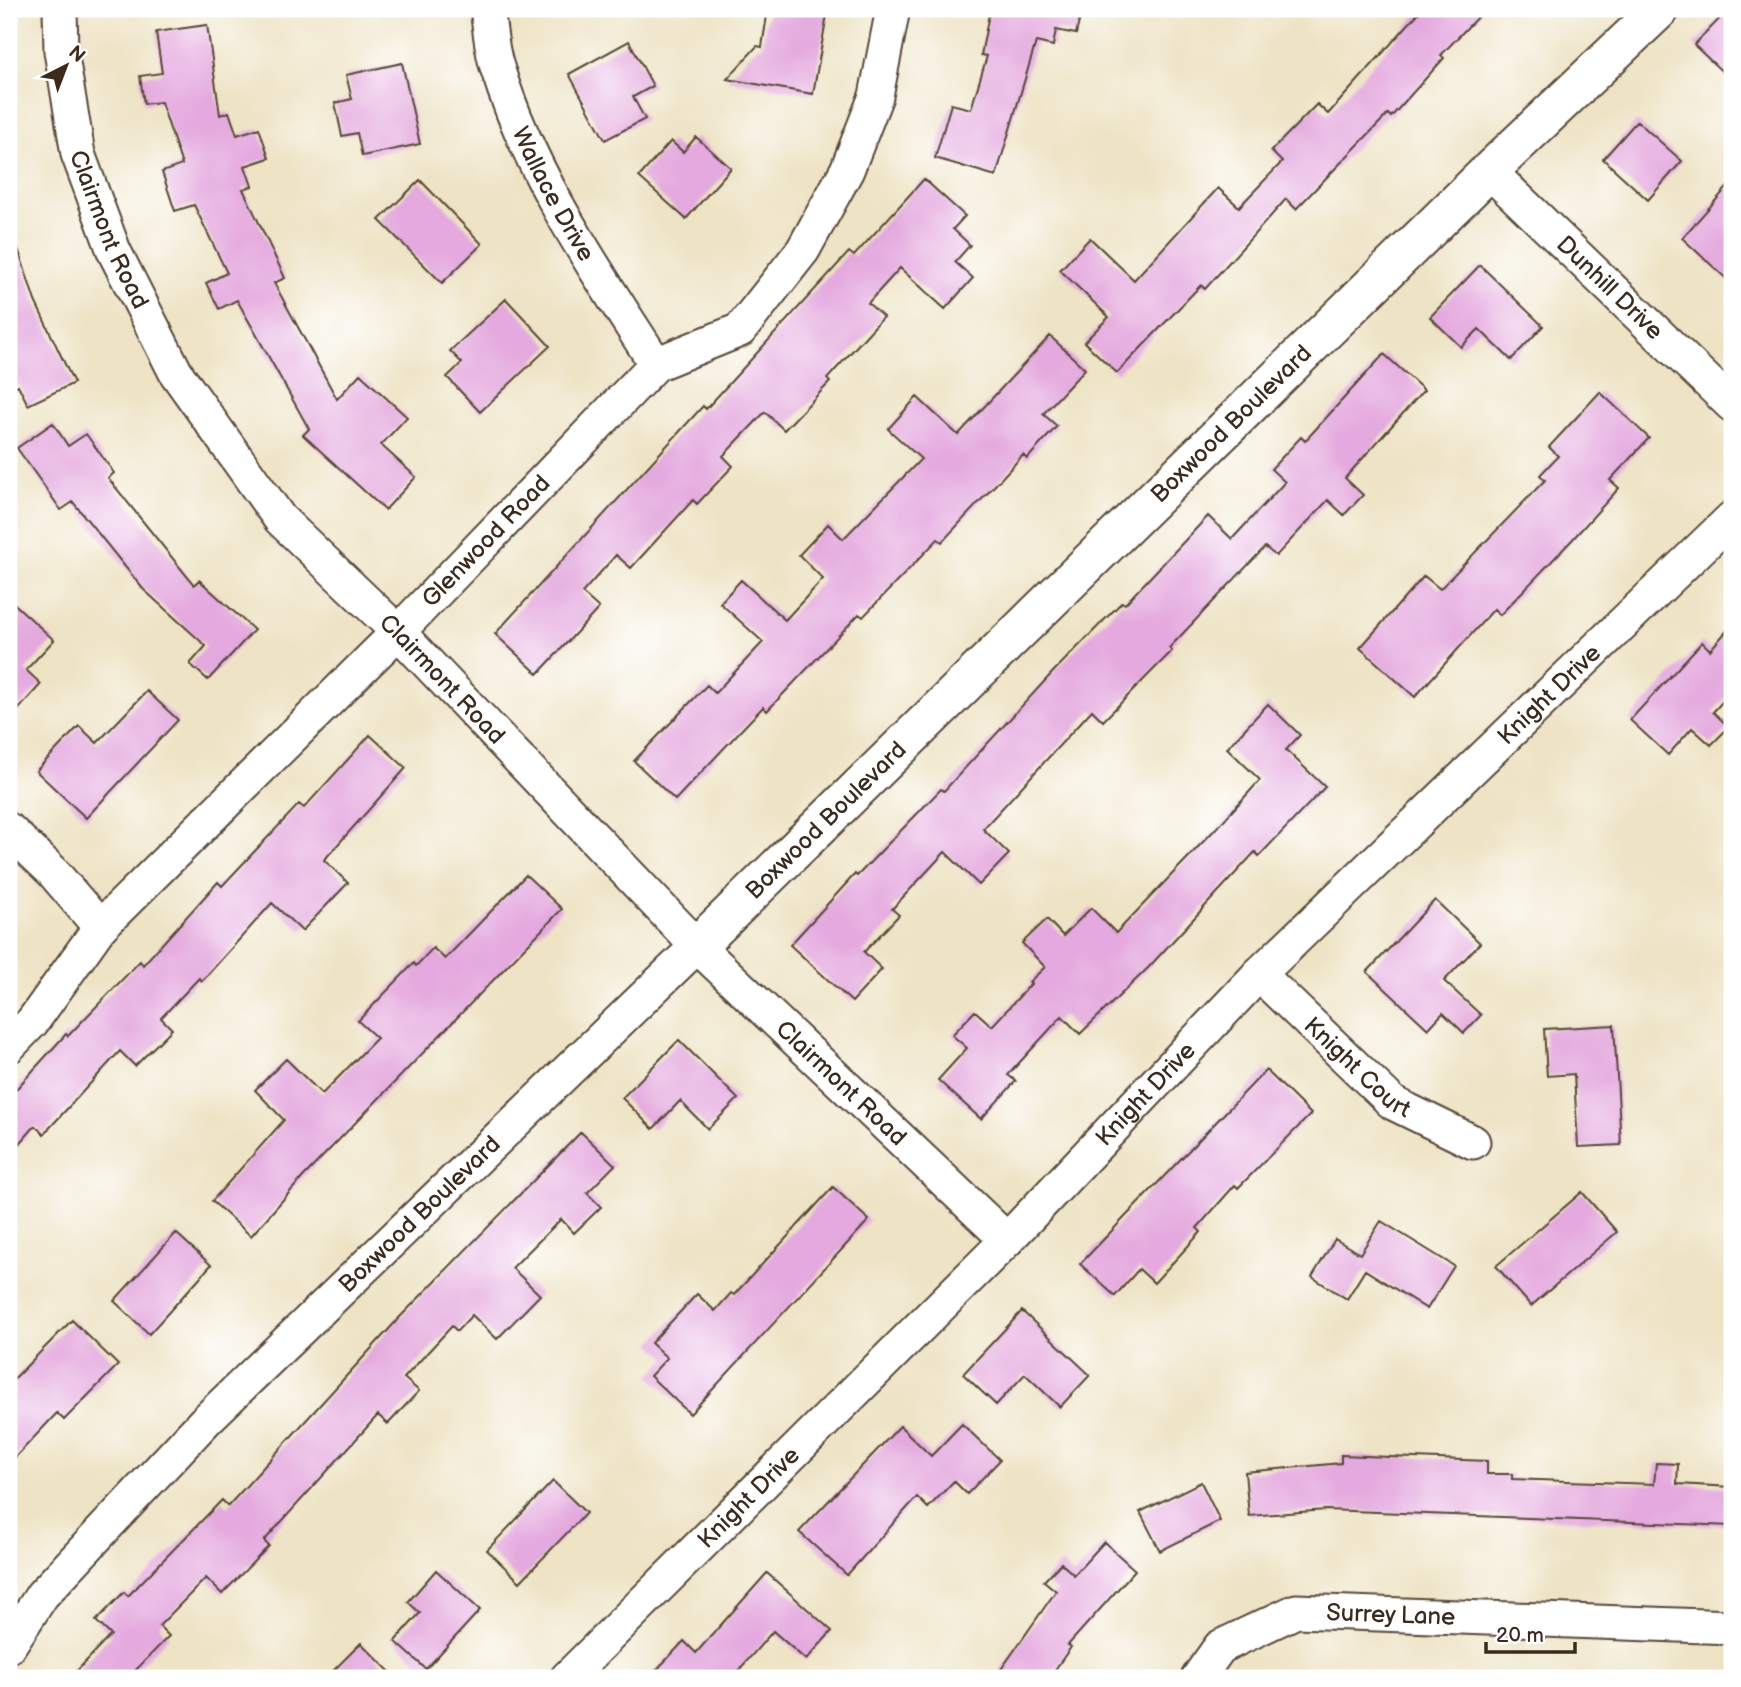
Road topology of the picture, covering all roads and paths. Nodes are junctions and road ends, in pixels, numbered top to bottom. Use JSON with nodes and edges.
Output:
{"nodes":[{"id":1,"x":60,"y":9,"type":"edge"},
{"id":2,"x":487,"y":9,"type":"edge"},
{"id":3,"x":893,"y":9,"type":"edge"},
{"id":4,"x":1660,"y":9,"type":"edge"},
{"id":5,"x":1489,"y":171,"type":"junction"},
{"id":6,"x":656,"y":364,"type":"junction"},
{"id":7,"x":1732,"y":405,"type":"edge"},
{"id":8,"x":1732,"y":518,"type":"edge"},
{"id":9,"x":398,"y":632,"type":"junction"},
{"id":10,"x":9,"y":830,"type":"edge"},
{"id":11,"x":100,"y":927,"type":"junction"},
{"id":12,"x":697,"y":946,"type":"junction"},
{"id":13,"x":1259,"y":974,"type":"junction"},
{"id":14,"x":9,"y":1046,"type":"edge"},
{"id":15,"x":1473,"y":1142,"type":"dead end"},
{"id":16,"x":1007,"y":1240,"type":"junction"},
{"id":17,"x":1732,"y":1628,"type":"edge"},
{"id":18,"x":9,"y":1646,"type":"edge"},
{"id":19,"x":567,"y":1678,"type":"edge"},
{"id":20,"x":1198,"y":1678,"type":"edge"}],
"edges":[{"from":1,"to":9,"type":"street","name":"Clairmont Road"},
{"from":2,"to":6,"type":"street","name":"Wallace Drive"},
{"from":3,"to":6,"type":"street","name":"Glenwood Road"},
{"from":4,"to":5,"type":"street","name":"Boxwood Boulevard"},
{"from":5,"to":7,"type":"street","name":"Dunhill Drive"},
{"from":5,"to":12,"type":"street","name":"Boxwood Boulevard"},
{"from":6,"to":9,"type":"street","name":"Glenwood Road"},
{"from":8,"to":13,"type":"street","name":"Knight Drive"},
{"from":9,"to":11,"type":"street","name":"Glenwood Road"},
{"from":9,"to":12,"type":"street","name":"Clairmont Road"},
{"from":10,"to":11,"type":"street"},
{"from":11,"to":14,"type":"street","name":"Glenwood Road"},
{"from":12,"to":16,"type":"street","name":"Clairmont Road"},
{"from":12,"to":18,"type":"street","name":"Boxwood Boulevard"},
{"from":13,"to":15,"type":"street","name":"Knight Court"},
{"from":13,"to":16,"type":"street","name":"Knight Drive"},
{"from":16,"to":19,"type":"street","name":"Knight Drive"},
{"from":17,"to":20,"type":"street","name":"Surrey Lane"}]}
